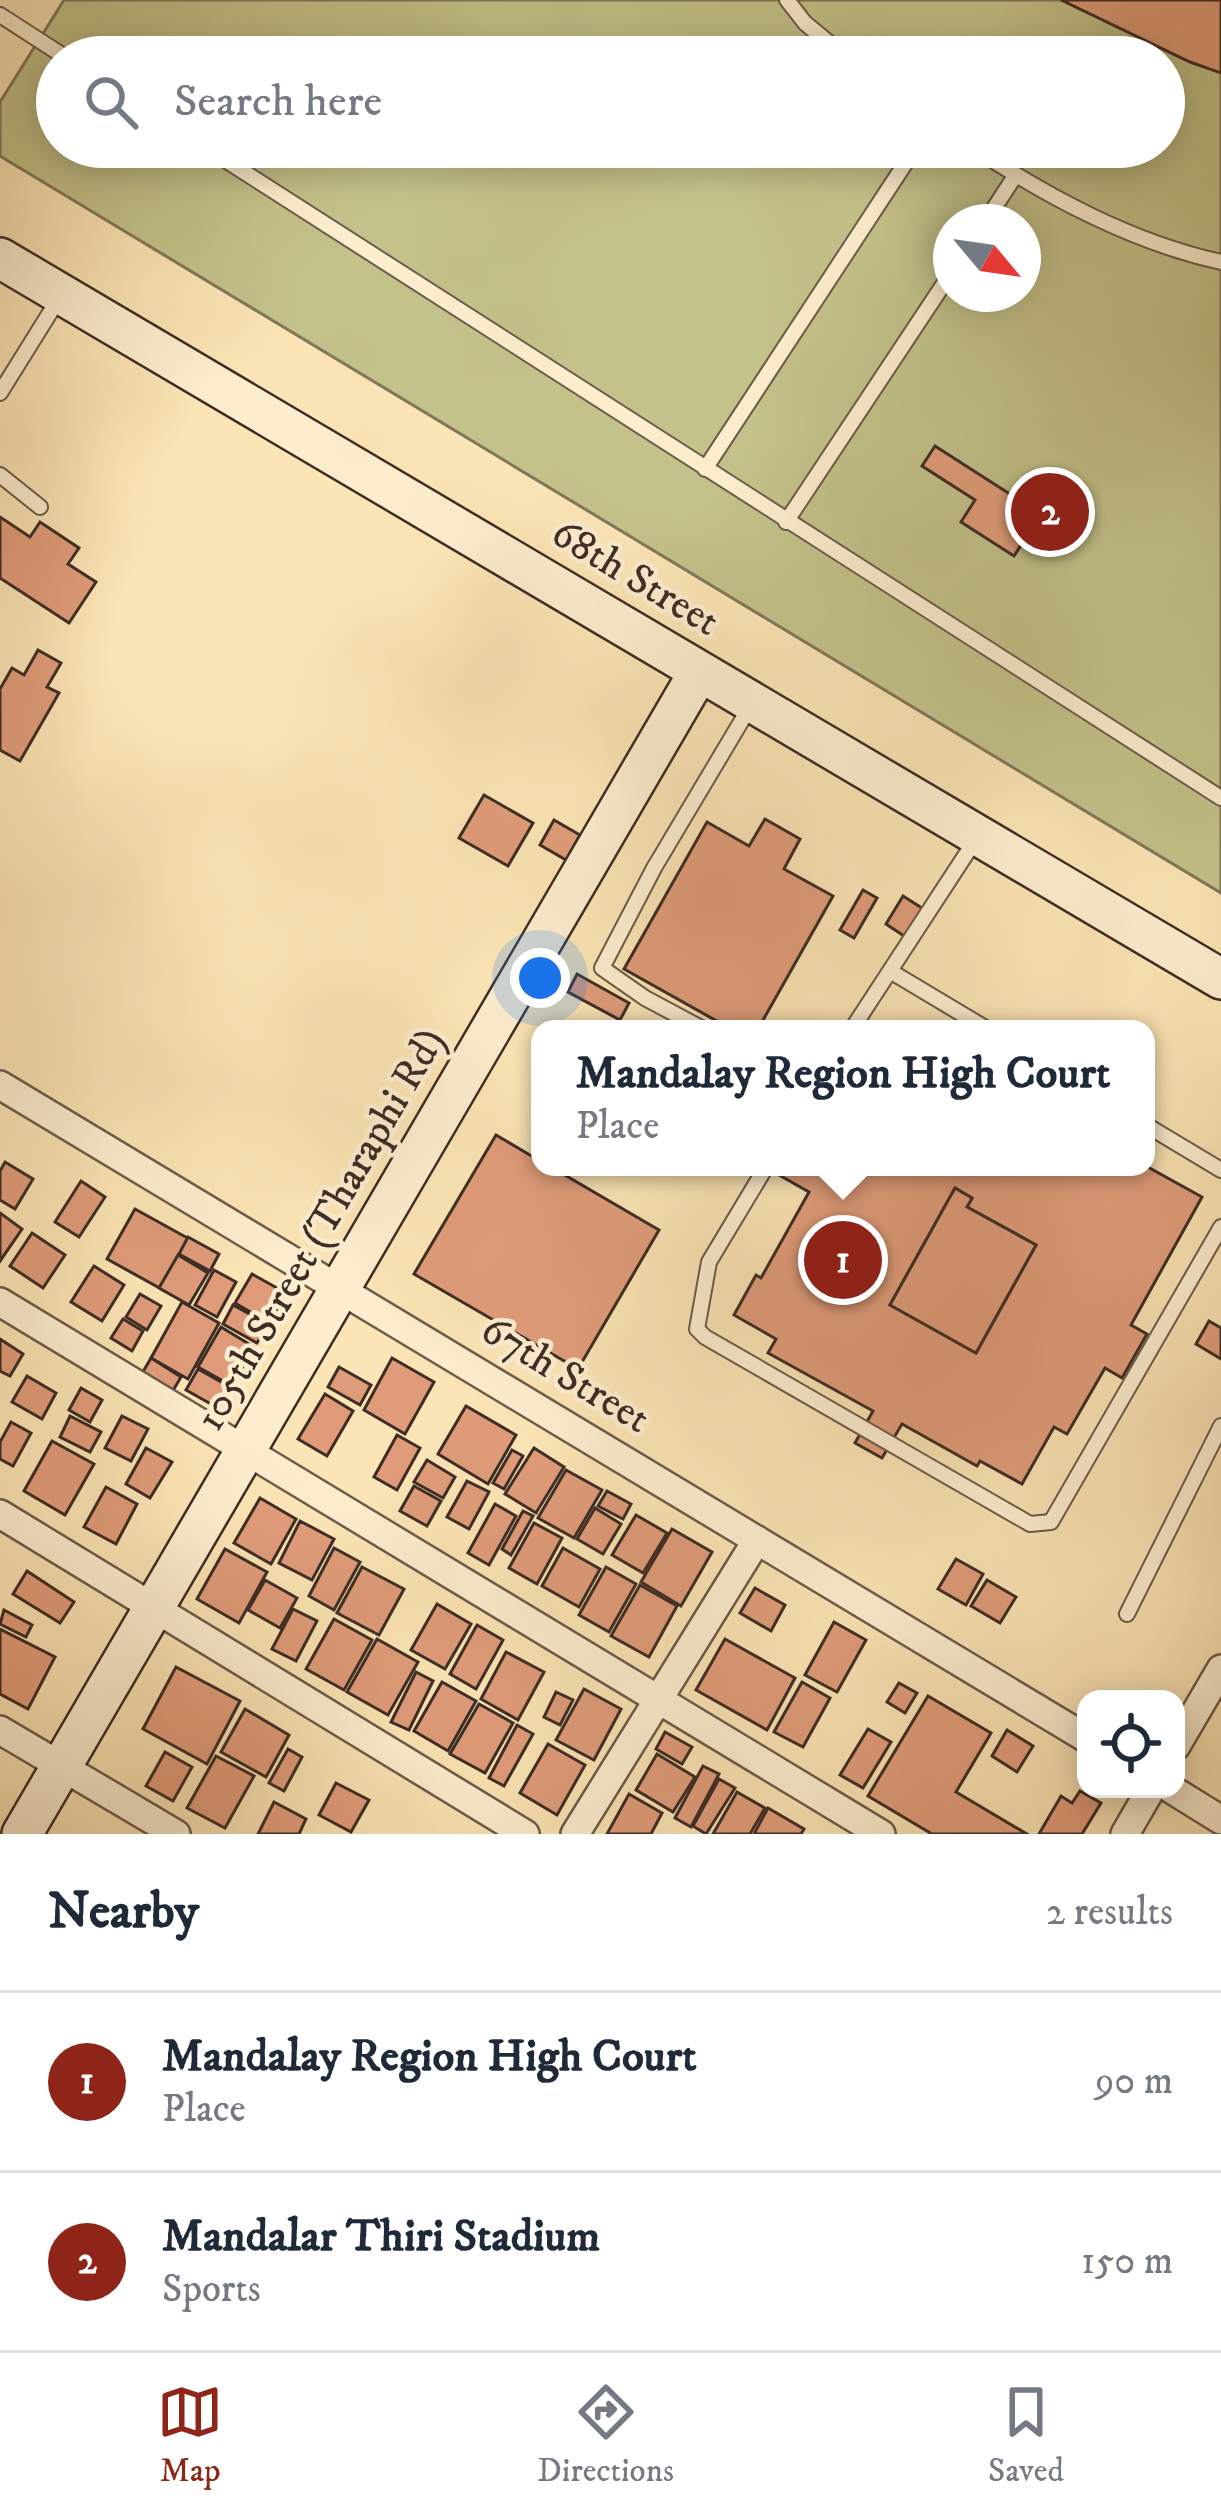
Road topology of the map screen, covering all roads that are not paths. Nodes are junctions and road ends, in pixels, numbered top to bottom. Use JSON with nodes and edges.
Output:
{"nodes":[{"id":1,"x":787,"y":0,"type":"edge"},
{"id":2,"x":0,"y":15,"type":"edge"},
{"id":3,"x":821,"y":36,"type":"edge"},
{"id":4,"x":36,"y":38,"type":"edge"},
{"id":5,"x":238,"y":168,"type":"edge"},
{"id":6,"x":902,"y":168,"type":"edge"},
{"id":7,"x":1004,"y":168,"type":"edge"},
{"id":8,"x":1016,"y":176,"type":"junction"},
{"id":9,"x":997,"y":204,"type":"edge"},
{"id":10,"x":0,"y":258,"type":"edge"},
{"id":11,"x":1221,"y":262,"type":"edge"},
{"id":12,"x":62,"y":294,"type":"junction"},
{"id":13,"x":933,"y":300,"type":"edge"},
{"id":14,"x":0,"y":393,"type":"edge"},
{"id":15,"x":705,"y":470,"type":"junction"},
{"id":16,"x":0,"y":475,"type":"edge"},
{"id":17,"x":40,"y":507,"type":"dead end"},
{"id":18,"x":786,"y":522,"type":"junction"},
{"id":19,"x":699,"y":672,"type":"junction"},
{"id":20,"x":752,"y":704,"type":"junction"},
{"id":21,"x":1221,"y":798,"type":"edge"},
{"id":22,"x":979,"y":835,"type":"junction"},
{"id":23,"x":890,"y":970,"type":"junction"},
{"id":24,"x":1221,"y":980,"type":"edge"},
{"id":25,"x":686,"y":1020,"type":"edge"},
{"id":26,"x":858,"y":1020,"type":"edge"},
{"id":27,"x":972,"y":1020,"type":"edge"},
{"id":28,"x":0,"y":1085,"type":"edge"},
{"id":29,"x":1155,"y":1130,"type":"edge"},
{"id":30,"x":1221,"y":1170,"type":"edge"},
{"id":31,"x":761,"y":1176,"type":"edge"},
{"id":32,"x":1221,"y":1227,"type":"edge"},
{"id":33,"x":342,"y":1291,"type":"junction"},
{"id":34,"x":0,"y":1302,"type":"edge"},
{"id":35,"x":1221,"y":1426,"type":"edge"},
{"id":36,"x":248,"y":1451,"type":"junction"},
{"id":37,"x":0,"y":1514,"type":"edge"},
{"id":38,"x":757,"y":1540,"type":"junction"},
{"id":39,"x":156,"y":1608,"type":"junction"},
{"id":40,"x":1127,"y":1614,"type":"dead end"},
{"id":41,"x":1221,"y":1669,"type":"edge"},
{"id":42,"x":660,"y":1700,"type":"junction"},
{"id":43,"x":0,"y":1730,"type":"edge"},
{"id":44,"x":1185,"y":1731,"type":"edge"},
{"id":45,"x":1077,"y":1733,"type":"edge"},
{"id":46,"x":62,"y":1766,"type":"junction"},
{"id":47,"x":1146,"y":1798,"type":"edge"},
{"id":48,"x":1185,"y":1798,"type":"edge"},
{"id":49,"x":1221,"y":1820,"type":"edge"},
{"id":50,"x":22,"y":1834,"type":"edge"},
{"id":51,"x":176,"y":1834,"type":"edge"},
{"id":52,"x":525,"y":1834,"type":"edge"},
{"id":53,"x":575,"y":1834,"type":"edge"},
{"id":54,"x":881,"y":1834,"type":"edge"},
{"id":55,"x":1125,"y":1834,"type":"edge"}],
"edges":[{"from":1,"to":3,"type":"lane"},
{"from":2,"to":4,"type":"lane"},
{"from":5,"to":15,"type":"lane"},
{"from":6,"to":15,"type":"lane"},
{"from":7,"to":8,"type":"lane"},
{"from":8,"to":9,"type":"lane"},
{"from":8,"to":11,"type":"lane"},
{"from":10,"to":12,"type":"main road","name":"68th Street"},
{"from":12,"to":14,"type":"lane"},
{"from":12,"to":19,"type":"main road","name":"68th Street"},
{"from":13,"to":18,"type":"lane"},
{"from":15,"to":18,"type":"lane"},
{"from":16,"to":17,"type":"lane"},
{"from":18,"to":21,"type":"lane"},
{"from":19,"to":20,"type":"main road","name":"68th Street"},
{"from":19,"to":33,"type":"main road","name":"105th Street (Tharaphi Rd)"},
{"from":20,"to":22,"type":"main road","name":"68th Street"},
{"from":20,"to":25,"type":"lane"},
{"from":22,"to":23,"type":"lane"},
{"from":22,"to":24,"type":"main road","name":"68th Street"},
{"from":23,"to":26,"type":"lane"},
{"from":23,"to":27,"type":"lane"},
{"from":28,"to":33,"type":"street","name":"67th Street"},
{"from":29,"to":30,"type":"lane"},
{"from":31,"to":32,"type":"lane"},
{"from":33,"to":36,"type":"main road","name":"105th Street (Tharaphi Rd)"},
{"from":33,"to":38,"type":"street","name":"67th Street"},
{"from":34,"to":36,"type":"street"},
{"from":35,"to":40,"type":"lane"},
{"from":36,"to":39,"type":"main road","name":"105th Street (Tharaphi Rd)"},
{"from":36,"to":42,"type":"street"},
{"from":37,"to":39,"type":"street"},
{"from":38,"to":42,"type":"street"},
{"from":38,"to":45,"type":"street","name":"67th Street"},
{"from":39,"to":46,"type":"main road","name":"105th Street (Tharaphi Rd)"},
{"from":39,"to":52,"type":"street"},
{"from":41,"to":44,"type":"street"},
{"from":42,"to":53,"type":"street"},
{"from":42,"to":54,"type":"street"},
{"from":43,"to":46,"type":"street"},
{"from":46,"to":50,"type":"main road","name":"105th Street (Tharaphi Rd)"},
{"from":46,"to":51,"type":"street"},
{"from":47,"to":55,"type":"street"},
{"from":48,"to":49,"type":"street"}]}
